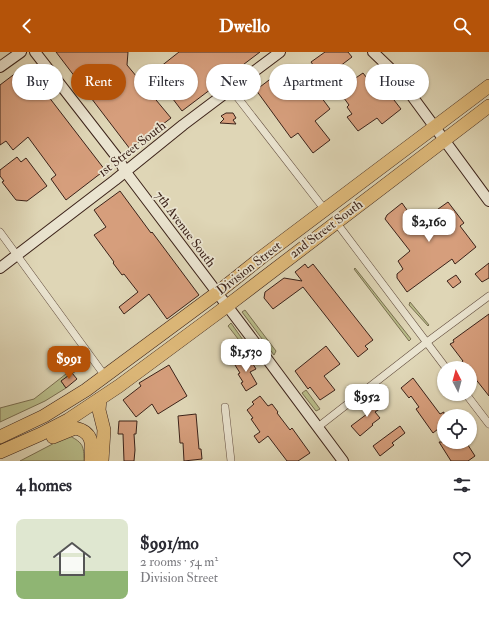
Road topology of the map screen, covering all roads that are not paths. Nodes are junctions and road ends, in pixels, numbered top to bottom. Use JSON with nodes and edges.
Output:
{"nodes":[{"id":1,"x":21,"y":52,"type":"edge"},
{"id":2,"x":35,"y":52,"type":"edge"},
{"id":3,"x":280,"y":52,"type":"edge"},
{"id":4,"x":373,"y":52,"type":"edge"},
{"id":5,"x":261,"y":66,"type":"edge"},
{"id":6,"x":0,"y":67,"type":"edge"},
{"id":7,"x":489,"y":86,"type":"edge"},
{"id":8,"x":216,"y":100,"type":"edge"},
{"id":9,"x":240,"y":100,"type":"edge"},
{"id":10,"x":489,"y":106,"type":"edge"},
{"id":11,"x":434,"y":128,"type":"junction"},
{"id":12,"x":444,"y":141,"type":"junction"},
{"id":13,"x":125,"y":171,"type":"junction"},
{"id":14,"x":489,"y":200,"type":"edge"},
{"id":15,"x":325,"y":210,"type":"junction"},
{"id":16,"x":336,"y":222,"type":"junction"},
{"id":17,"x":0,"y":232,"type":"edge"},
{"id":18,"x":17,"y":255,"type":"junction"},
{"id":19,"x":0,"y":268,"type":"edge"},
{"id":20,"x":217,"y":293,"type":"junction"},
{"id":21,"x":489,"y":296,"type":"edge"},
{"id":22,"x":227,"y":306,"type":"junction"},
{"id":23,"x":427,"y":342,"type":"junction"},
{"id":24,"x":441,"y":361,"type":"edge"},
{"id":25,"x":105,"y":376,"type":"junction"},
{"id":26,"x":100,"y":399,"type":"junction"},
{"id":27,"x":471,"y":401,"type":"edge"},
{"id":28,"x":225,"y":407,"type":"dead end"},
{"id":29,"x":489,"y":424,"type":"edge"},
{"id":30,"x":318,"y":427,"type":"junction"},
{"id":31,"x":0,"y":437,"type":"edge"},
{"id":32,"x":4,"y":456,"type":"edge"},
{"id":33,"x":91,"y":461,"type":"edge"},
{"id":34,"x":102,"y":461,"type":"edge"},
{"id":35,"x":231,"y":461,"type":"edge"},
{"id":36,"x":343,"y":461,"type":"edge"}],
"edges":[{"from":1,"to":6,"type":"street"},
{"from":2,"to":13,"type":"street","name":"7th Avenue South"},
{"from":3,"to":5,"type":"street","name":"1st Street South"},
{"from":4,"to":11,"type":"street"},
{"from":7,"to":11,"type":"highway","name":"Division Street"},
{"from":8,"to":13,"type":"street","name":"1st Street South"},
{"from":9,"to":15,"type":"street"},
{"from":10,"to":12,"type":"highway","name":"2nd Street South"},
{"from":11,"to":12,"type":"street"},
{"from":11,"to":15,"type":"highway","name":"Division Street"},
{"from":12,"to":14,"type":"street"},
{"from":12,"to":16,"type":"highway","name":"2nd Street South"},
{"from":13,"to":18,"type":"street","name":"1st Street South"},
{"from":13,"to":20,"type":"street","name":"7th Avenue South"},
{"from":15,"to":20,"type":"highway","name":"Division Street"},
{"from":16,"to":22,"type":"highway","name":"2nd Street South"},
{"from":16,"to":23,"type":"street"},
{"from":17,"to":18,"type":"street"},
{"from":18,"to":19,"type":"street","name":"1st Street South"},
{"from":18,"to":25,"type":"street"},
{"from":20,"to":22,"type":"street","name":"7th Avenue South"},
{"from":20,"to":25,"type":"highway","name":"Division Street"},
{"from":21,"to":23,"type":"street"},
{"from":22,"to":26,"type":"highway","name":"2nd Street South"},
{"from":22,"to":30,"type":"street","name":"7th Avenue South"},
{"from":23,"to":24,"type":"street"},
{"from":23,"to":30,"type":"street"},
{"from":25,"to":31,"type":"highway","name":"Division Street"},
{"from":26,"to":32,"type":"highway","name":"2nd Street South"},
{"from":26,"to":34,"type":"highway"},
{"from":27,"to":29,"type":"street"},
{"from":28,"to":35,"type":"street"},
{"from":30,"to":36,"type":"street","name":"7th Avenue South"},
{"from":32,"to":33,"type":"highway"}]}
